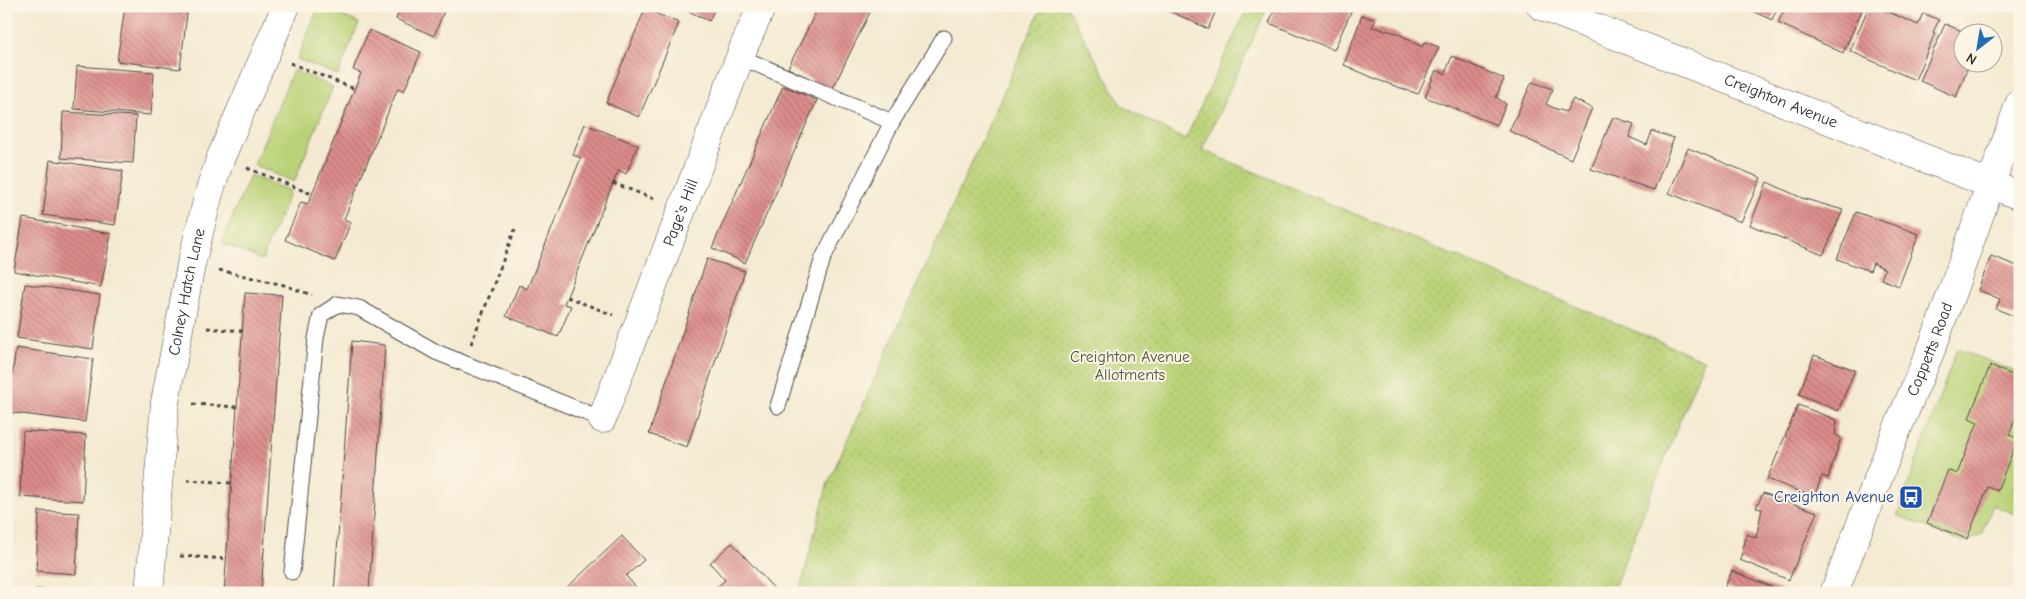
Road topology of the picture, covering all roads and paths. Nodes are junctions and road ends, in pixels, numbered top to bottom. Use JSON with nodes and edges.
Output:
{"nodes":[{"id":1,"x":286,"y":6,"type":"edge"},
{"id":2,"x":762,"y":6,"type":"edge"},
{"id":3,"x":1541,"y":6,"type":"edge"},
{"id":4,"x":944,"y":38,"type":"dead end"},
{"id":5,"x":266,"y":53,"type":"junction"},
{"id":6,"x":740,"y":57,"type":"junction"},
{"id":7,"x":355,"y":89,"type":"dead end"},
{"id":8,"x":2020,"y":102,"type":"edge"},
{"id":9,"x":892,"y":122,"type":"junction"},
{"id":10,"x":221,"y":157,"type":"junction"},
{"id":11,"x":613,"y":183,"type":"dead end"},
{"id":12,"x":1989,"y":185,"type":"junction"},
{"id":13,"x":312,"y":194,"type":"dead end"},
{"id":14,"x":2020,"y":196,"type":"edge"},
{"id":15,"x":682,"y":209,"type":"junction"},
{"id":16,"x":516,"y":229,"type":"dead end"},
{"id":17,"x":191,"y":265,"type":"junction"},
{"id":18,"x":567,"y":297,"type":"dead end"},
{"id":19,"x":338,"y":304,"type":"junction"},
{"id":20,"x":638,"y":324,"type":"junction"},
{"id":21,"x":222,"y":329,"type":"dead end"},
{"id":22,"x":243,"y":331,"type":"dead end"},
{"id":23,"x":463,"y":363,"type":"junction"},
{"id":24,"x":216,"y":406,"type":"dead end"},
{"id":25,"x":778,"y":406,"type":"dead end"},
{"id":26,"x":237,"y":407,"type":"dead end"},
{"id":27,"x":602,"y":419,"type":"joint"},
{"id":28,"x":211,"y":482,"type":"dead end"},
{"id":29,"x":232,"y":483,"type":"dead end"},
{"id":30,"x":195,"y":558,"type":"dead end"},
{"id":31,"x":226,"y":560,"type":"dead end"},
{"id":32,"x":292,"y":572,"type":"dead end"},
{"id":33,"x":149,"y":593,"type":"edge"},
{"id":34,"x":1834,"y":593,"type":"edge"}],
"edges":[{"from":1,"to":5,"type":"street","name":"Colney Hatch Lane"},
{"from":2,"to":6,"type":"street","name":"Page's Hill"},
{"from":3,"to":12,"type":"street","name":"Creighton Avenue"},
{"from":4,"to":9,"type":"lane"},
{"from":5,"to":7,"type":"path"},
{"from":5,"to":10,"type":"street","name":"Colney Hatch Lane"},
{"from":6,"to":9,"type":"lane"},
{"from":6,"to":15,"type":"street","name":"Page's Hill"},
{"from":8,"to":12,"type":"street","name":"Coppetts Road"},
{"from":9,"to":25,"type":"lane"},
{"from":10,"to":13,"type":"path"},
{"from":10,"to":17,"type":"street","name":"Colney Hatch Lane"},
{"from":11,"to":15,"type":"path"},
{"from":12,"to":14,"type":"street","name":"Creighton Avenue"},
{"from":12,"to":34,"type":"street","name":"Coppetts Road"},
{"from":15,"to":20,"type":"street","name":"Page's Hill"},
{"from":16,"to":23,"type":"path"},
{"from":17,"to":19,"type":"path"},
{"from":17,"to":33,"type":"street","name":"Colney Hatch Lane"},
{"from":18,"to":20,"type":"path"},
{"from":19,"to":23,"type":"lane"},
{"from":19,"to":32,"type":"lane"},
{"from":20,"to":27,"type":"street","name":"Page's Hill"},
{"from":21,"to":22,"type":"path"},
{"from":23,"to":27,"type":"lane"},
{"from":24,"to":26,"type":"path"},
{"from":28,"to":29,"type":"path"},
{"from":30,"to":31,"type":"path"}]}
